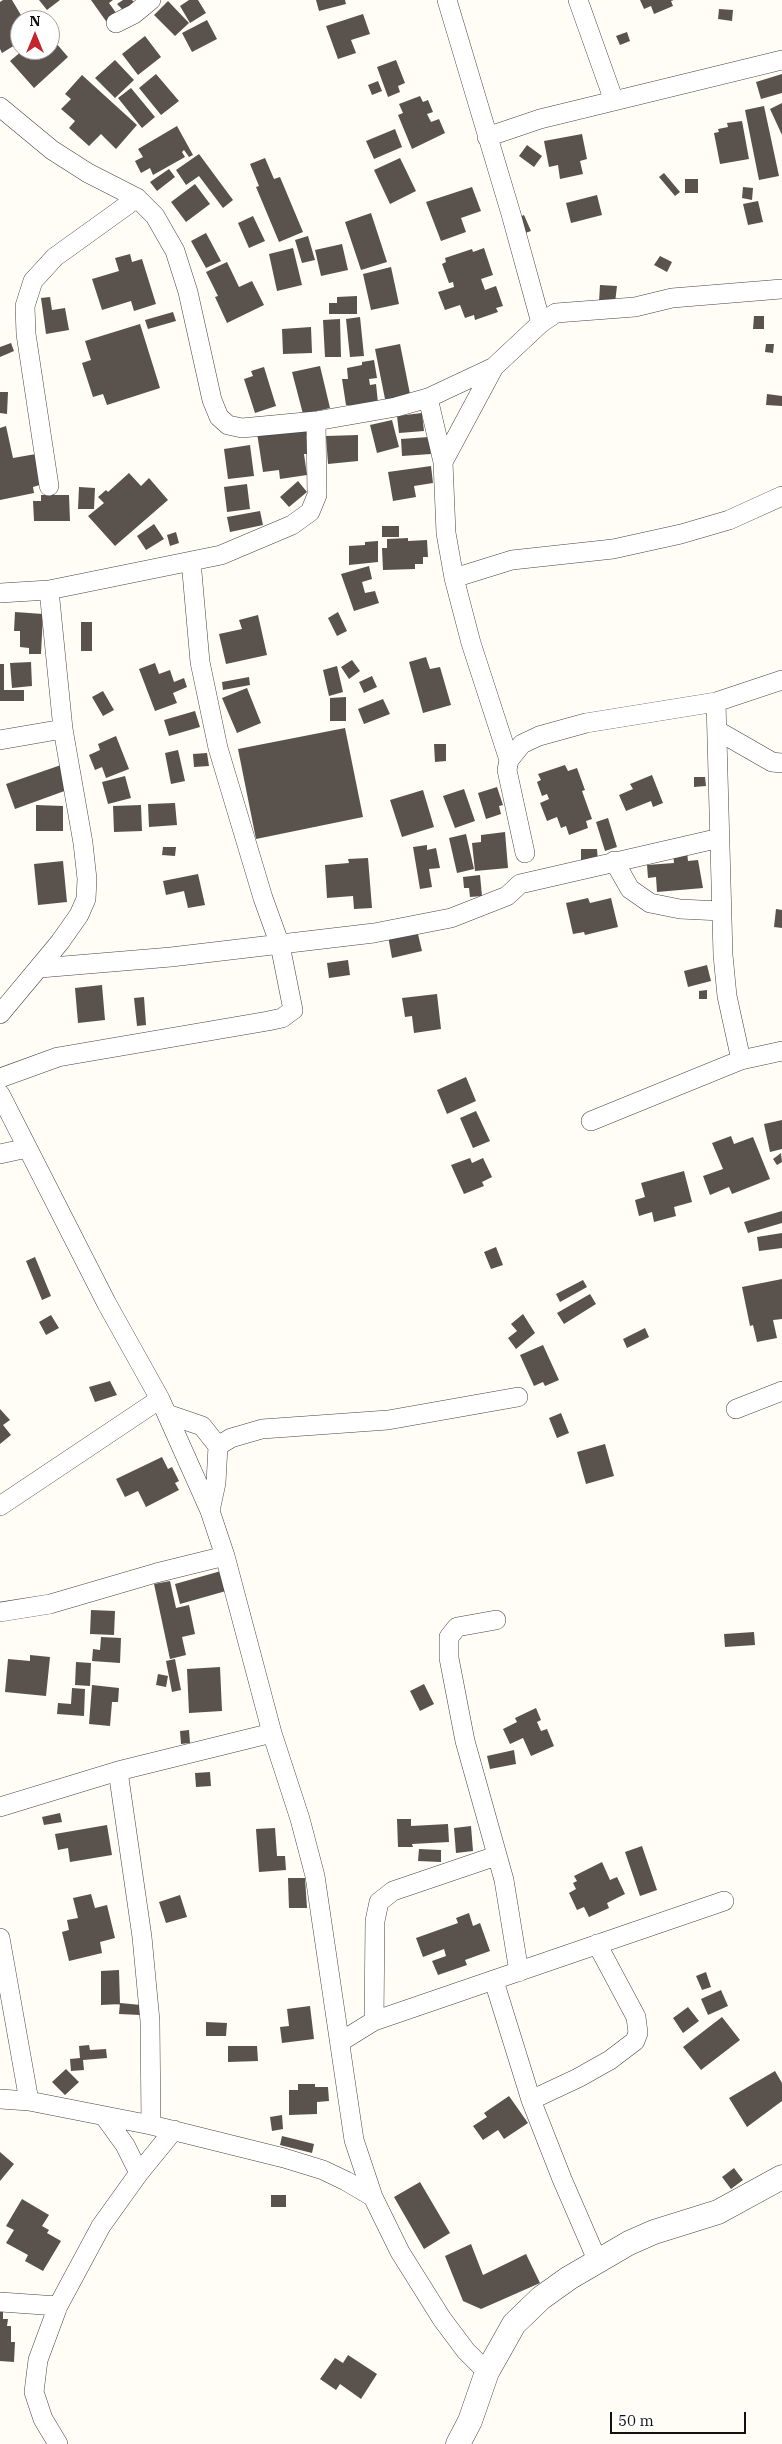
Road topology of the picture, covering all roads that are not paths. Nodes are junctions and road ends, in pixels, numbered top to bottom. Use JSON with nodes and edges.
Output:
{"nodes":[{"id":1,"x":151,"y":0,"type":"edge"},
{"id":2,"x":446,"y":0,"type":"edge"},
{"id":3,"x":462,"y":0,"type":"edge"},
{"id":4,"x":578,"y":0,"type":"edge"},
{"id":5,"x":116,"y":23,"type":"dead end"},
{"id":6,"x":456,"y":31,"type":"junction"},
{"id":7,"x":782,"y":60,"type":"edge"},
{"id":8,"x":614,"y":101,"type":"junction"},
{"id":9,"x":0,"y":107,"type":"edge"},
{"id":10,"x":488,"y":136,"type":"junction"},
{"id":11,"x":136,"y":198,"type":"junction"},
{"id":12,"x":782,"y":289,"type":"edge"},
{"id":13,"x":541,"y":322,"type":"junction"},
{"id":14,"x":494,"y":367,"type":"junction"},
{"id":15,"x":428,"y":398,"type":"junction"},
{"id":16,"x":316,"y":421,"type":"junction"},
{"id":17,"x":443,"y":462,"type":"junction"},
{"id":18,"x":50,"y":486,"type":"dead end"},
{"id":19,"x":782,"y":496,"type":"edge"},
{"id":20,"x":191,"y":561,"type":"junction"},
{"id":21,"x":454,"y":578,"type":"junction"},
{"id":22,"x":49,"y":590,"type":"junction"},
{"id":23,"x":0,"y":593,"type":"edge"},
{"id":24,"x":782,"y":680,"type":"edge"},
{"id":25,"x":716,"y":702,"type":"junction"},
{"id":26,"x":63,"y":729,"type":"junction"},
{"id":27,"x":718,"y":731,"type":"junction"},
{"id":28,"x":0,"y":740,"type":"edge"},
{"id":29,"x":509,"y":760,"type":"junction"},
{"id":30,"x":782,"y":763,"type":"edge"},
{"id":31,"x":720,"y":838,"type":"junction"},
{"id":32,"x":525,"y":853,"type":"dead end"},
{"id":33,"x":614,"y":861,"type":"junction"},
{"id":34,"x":722,"y":911,"type":"junction"},
{"id":35,"x":280,"y":944,"type":"junction"},
{"id":36,"x":40,"y":968,"type":"junction"},
{"id":37,"x":0,"y":1014,"type":"edge"},
{"id":38,"x":782,"y":1051,"type":"edge"},
{"id":39,"x":741,"y":1060,"type":"junction"},
{"id":40,"x":0,"y":1078,"type":"edge"},
{"id":41,"x":0,"y":1094,"type":"edge"},
{"id":42,"x":5,"y":1120,"type":"edge"},
{"id":43,"x":591,"y":1121,"type":"dead end"},
{"id":44,"x":27,"y":1148,"type":"junction"},
{"id":45,"x":0,"y":1154,"type":"edge"},
{"id":46,"x":782,"y":1391,"type":"edge"},
{"id":47,"x":518,"y":1397,"type":"dead end"},
{"id":48,"x":163,"y":1406,"type":"junction"},
{"id":49,"x":736,"y":1409,"type":"dead end"},
{"id":50,"x":218,"y":1446,"type":"junction"},
{"id":51,"x":0,"y":1506,"type":"edge"},
{"id":52,"x":210,"y":1511,"type":"junction"},
{"id":53,"x":226,"y":1556,"type":"junction"},
{"id":54,"x":0,"y":1612,"type":"edge"},
{"id":55,"x":496,"y":1620,"type":"dead end"},
{"id":56,"x":272,"y":1733,"type":"junction"},
{"id":57,"x":118,"y":1771,"type":"junction"},
{"id":58,"x":0,"y":1807,"type":"edge"},
{"id":59,"x":496,"y":1856,"type":"junction"},
{"id":60,"x":724,"y":1901,"type":"dead end"},
{"id":61,"x":0,"y":1938,"type":"edge"},
{"id":62,"x":597,"y":1944,"type":"junction"},
{"id":63,"x":519,"y":1972,"type":"junction"},
{"id":64,"x":494,"y":1982,"type":"junction"},
{"id":65,"x":374,"y":2021,"type":"junction"},
{"id":66,"x":340,"y":2042,"type":"junction"},
{"id":67,"x":0,"y":2099,"type":"edge"},
{"id":68,"x":531,"y":2100,"type":"junction"},
{"id":69,"x":29,"y":2101,"type":"junction"},
{"id":70,"x":104,"y":2116,"type":"junction"},
{"id":71,"x":151,"y":2125,"type":"junction"},
{"id":72,"x":174,"y":2130,"type":"junction"},
{"id":73,"x":139,"y":2173,"type":"junction"},
{"id":74,"x":782,"y":2177,"type":"edge"},
{"id":75,"x":373,"y":2197,"type":"junction"},
{"id":76,"x":598,"y":2262,"type":"junction"},
{"id":77,"x":0,"y":2302,"type":"edge"},
{"id":78,"x":58,"y":2306,"type":"junction"},
{"id":79,"x":487,"y":2372,"type":"junction"},
{"id":80,"x":58,"y":2444,"type":"edge"},
{"id":81,"x":458,"y":2444,"type":"edge"}],
"edges":[{"from":1,"to":5,"type":"street"},
{"from":2,"to":6,"type":"street"},
{"from":3,"to":6,"type":"street"},
{"from":4,"to":8,"type":"street"},
{"from":6,"to":10,"type":"street"},
{"from":7,"to":8,"type":"street"},
{"from":8,"to":10,"type":"street"},
{"from":9,"to":11,"type":"street"},
{"from":10,"to":13,"type":"street"},
{"from":11,"to":16,"type":"street"},
{"from":11,"to":18,"type":"street"},
{"from":12,"to":13,"type":"street"},
{"from":13,"to":14,"type":"street"},
{"from":14,"to":15,"type":"street"},
{"from":14,"to":17,"type":"street"},
{"from":15,"to":16,"type":"street"},
{"from":15,"to":17,"type":"street"},
{"from":16,"to":20,"type":"street"},
{"from":17,"to":21,"type":"street"},
{"from":19,"to":21,"type":"street"},
{"from":20,"to":22,"type":"street"},
{"from":20,"to":35,"type":"street"},
{"from":21,"to":29,"type":"street"},
{"from":22,"to":23,"type":"street"},
{"from":22,"to":26,"type":"street"},
{"from":24,"to":25,"type":"street"},
{"from":25,"to":27,"type":"street"},
{"from":25,"to":29,"type":"street"},
{"from":26,"to":28,"type":"street"},
{"from":26,"to":36,"type":"street"},
{"from":27,"to":30,"type":"street"},
{"from":27,"to":31,"type":"street"},
{"from":29,"to":32,"type":"street"},
{"from":31,"to":33,"type":"street"},
{"from":31,"to":34,"type":"street"},
{"from":33,"to":34,"type":"street"},
{"from":33,"to":35,"type":"street"},
{"from":34,"to":39,"type":"street"},
{"from":35,"to":36,"type":"street"},
{"from":35,"to":40,"type":"street"},
{"from":36,"to":37,"type":"street"},
{"from":38,"to":39,"type":"street"},
{"from":39,"to":43,"type":"street"},
{"from":41,"to":42,"type":"street"},
{"from":42,"to":44,"type":"street"},
{"from":44,"to":45,"type":"street"},
{"from":44,"to":48,"type":"street"},
{"from":46,"to":49,"type":"street"},
{"from":47,"to":50,"type":"street"},
{"from":48,"to":50,"type":"street"},
{"from":48,"to":51,"type":"street"},
{"from":48,"to":52,"type":"street"},
{"from":50,"to":52,"type":"street"},
{"from":52,"to":53,"type":"street"},
{"from":53,"to":54,"type":"street"},
{"from":53,"to":56,"type":"street"},
{"from":55,"to":59,"type":"street"},
{"from":56,"to":57,"type":"street"},
{"from":56,"to":66,"type":"street"},
{"from":57,"to":58,"type":"street"},
{"from":57,"to":71,"type":"street"},
{"from":59,"to":63,"type":"street"},
{"from":59,"to":65,"type":"street"},
{"from":60,"to":62,"type":"street"},
{"from":61,"to":69,"type":"street"},
{"from":62,"to":63,"type":"street"},
{"from":62,"to":68,"type":"street"},
{"from":63,"to":64,"type":"street"},
{"from":64,"to":65,"type":"street"},
{"from":64,"to":68,"type":"street"},
{"from":65,"to":66,"type":"street"},
{"from":66,"to":75,"type":"street"},
{"from":67,"to":69,"type":"street"},
{"from":68,"to":76,"type":"street"},
{"from":69,"to":70,"type":"street"},
{"from":70,"to":71,"type":"street"},
{"from":70,"to":73,"type":"street"},
{"from":71,"to":72,"type":"street"},
{"from":72,"to":73,"type":"street"},
{"from":72,"to":75,"type":"street"},
{"from":73,"to":78,"type":"street"},
{"from":74,"to":76,"type":"street"},
{"from":75,"to":79,"type":"street"},
{"from":76,"to":79,"type":"street"},
{"from":77,"to":78,"type":"street"},
{"from":78,"to":80,"type":"street"},
{"from":79,"to":81,"type":"street"}]}
